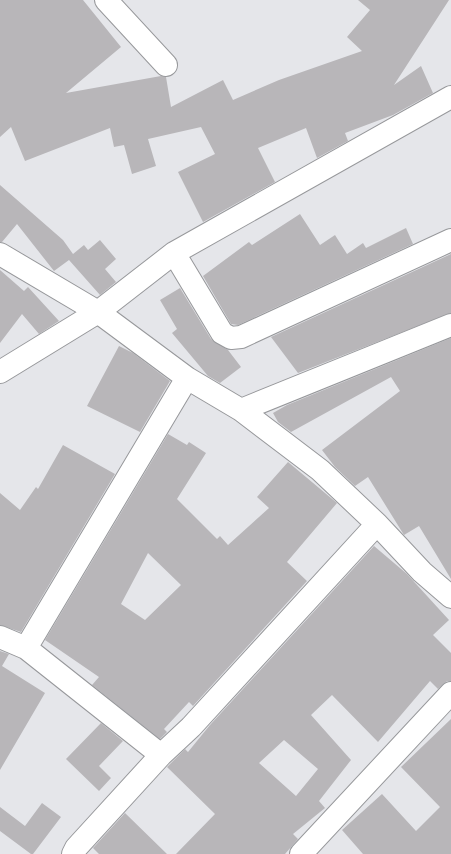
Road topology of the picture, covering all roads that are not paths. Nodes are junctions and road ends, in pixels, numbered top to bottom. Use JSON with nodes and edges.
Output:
{"nodes":[{"id":1,"x":106,"y":0,"type":"edge"},
{"id":2,"x":166,"y":65,"type":"dead end"},
{"id":3,"x":451,"y":97,"type":"edge"},
{"id":4,"x":451,"y":240,"type":"edge"},
{"id":5,"x":174,"y":253,"type":"junction"},
{"id":6,"x":0,"y":254,"type":"edge"},
{"id":7,"x":98,"y":312,"type":"junction"},
{"id":8,"x":451,"y":325,"type":"edge"},
{"id":9,"x":0,"y":372,"type":"edge"},
{"id":10,"x":187,"y":378,"type":"junction"},
{"id":11,"x":241,"y":410,"type":"junction"},
{"id":12,"x":376,"y":524,"type":"junction"},
{"id":13,"x":451,"y":597,"type":"edge"},
{"id":14,"x":0,"y":637,"type":"edge"},
{"id":15,"x":26,"y":648,"type":"junction"},
{"id":16,"x":451,"y":692,"type":"edge"},
{"id":17,"x":161,"y":755,"type":"junction"},
{"id":18,"x":73,"y":854,"type":"edge"},
{"id":19,"x":301,"y":854,"type":"edge"}],
"edges":[{"from":1,"to":2,"type":"street"},
{"from":3,"to":5,"type":"street"},
{"from":4,"to":5,"type":"street"},
{"from":5,"to":7,"type":"street"},
{"from":6,"to":7,"type":"street"},
{"from":7,"to":9,"type":"street"},
{"from":7,"to":10,"type":"street"},
{"from":8,"to":11,"type":"street"},
{"from":10,"to":11,"type":"street"},
{"from":10,"to":15,"type":"street"},
{"from":11,"to":12,"type":"street"},
{"from":12,"to":13,"type":"street"},
{"from":12,"to":17,"type":"street"},
{"from":14,"to":15,"type":"street"},
{"from":15,"to":17,"type":"street"},
{"from":16,"to":19,"type":"street"},
{"from":17,"to":18,"type":"street"}]}
